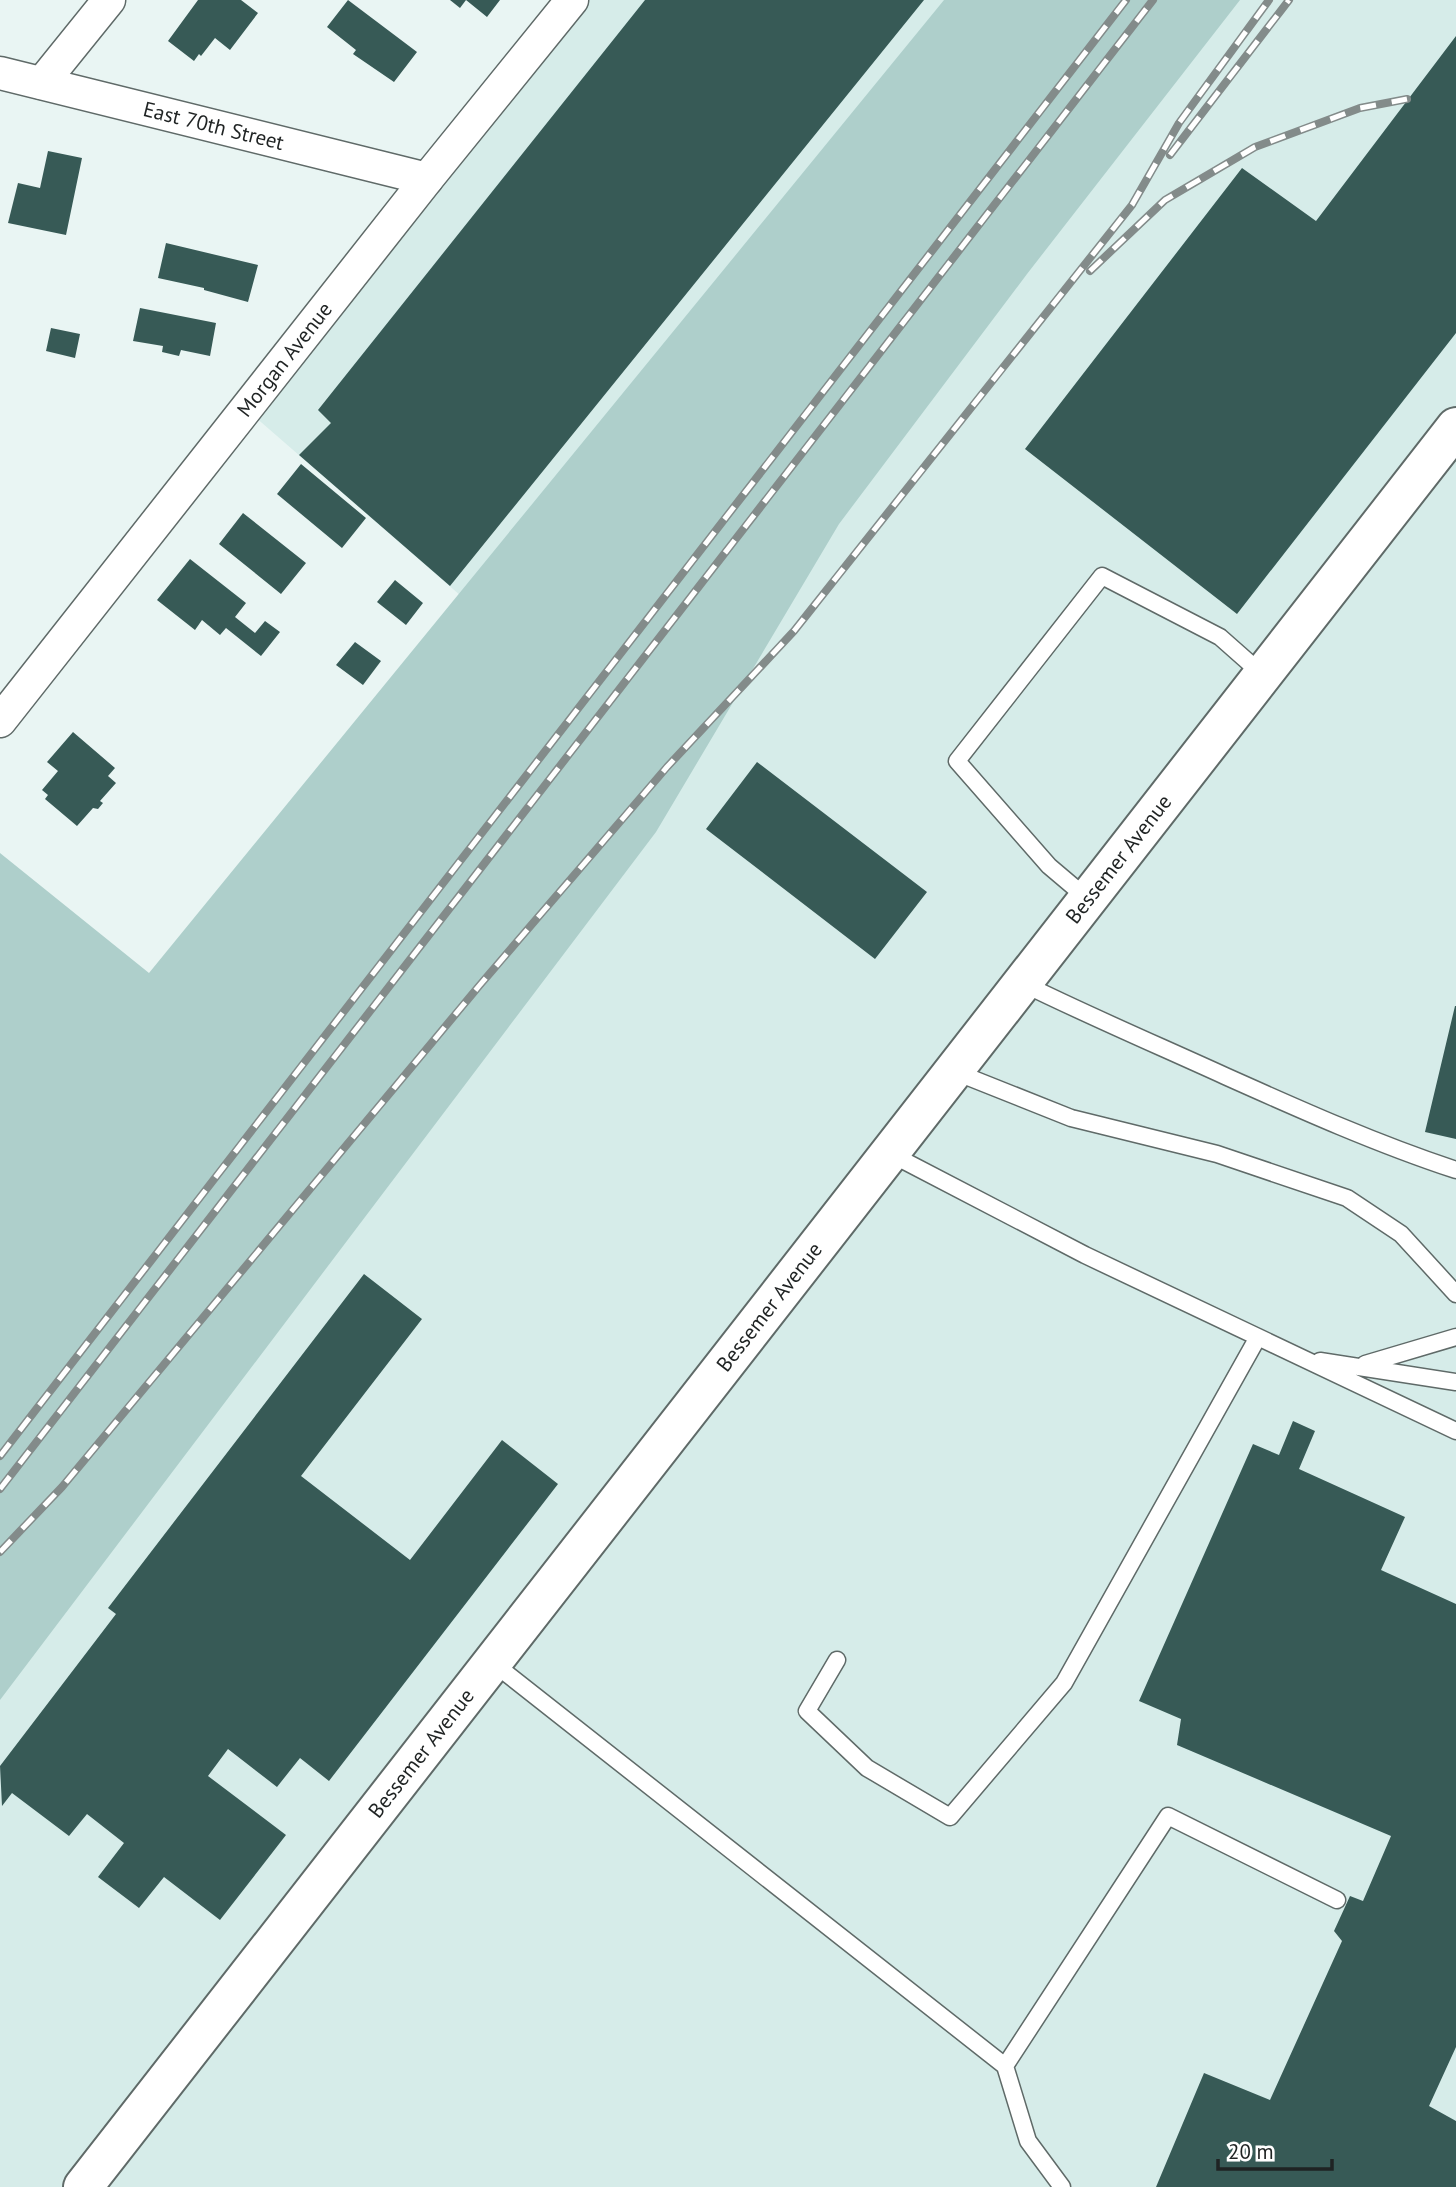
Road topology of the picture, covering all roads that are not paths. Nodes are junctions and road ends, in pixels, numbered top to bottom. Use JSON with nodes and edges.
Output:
{"nodes":[{"id":1,"x":109,"y":0,"type":"edge"},
{"id":2,"x":572,"y":0,"type":"edge"},
{"id":3,"x":0,"y":74,"type":"edge"},
{"id":4,"x":42,"y":83,"type":"junction"},
{"id":5,"x":427,"y":179,"type":"junction"},
{"id":6,"x":1456,"y":427,"type":"edge"},
{"id":7,"x":1263,"y":675,"type":"junction"},
{"id":8,"x":0,"y":721,"type":"edge"},
{"id":9,"x":1088,"y":899,"type":"junction"},
{"id":10,"x":1023,"y":983,"type":"junction"},
{"id":11,"x":953,"y":1071,"type":"junction"},
{"id":12,"x":889,"y":1153,"type":"junction"},
{"id":13,"x":1456,"y":1170,"type":"edge"},
{"id":14,"x":1456,"y":1294,"type":"edge"},
{"id":15,"x":1258,"y":1337,"type":"junction"},
{"id":16,"x":1456,"y":1337,"type":"edge"},
{"id":17,"x":1303,"y":1358,"type":"junction"},
{"id":18,"x":1357,"y":1366,"type":"junction"},
{"id":19,"x":1456,"y":1382,"type":"edge"},
{"id":20,"x":1456,"y":1431,"type":"edge"},
{"id":21,"x":837,"y":1660,"type":"dead end"},
{"id":22,"x":492,"y":1662,"type":"junction"},
{"id":23,"x":1337,"y":1900,"type":"dead end"},
{"id":24,"x":1005,"y":2066,"type":"junction"},
{"id":25,"x":83,"y":2187,"type":"edge"},
{"id":26,"x":1062,"y":2187,"type":"edge"}],
"edges":[{"from":1,"to":4,"type":"street"},
{"from":2,"to":5,"type":"street","name":"Morgan Avenue"},
{"from":3,"to":4,"type":"street","name":"East 70th Street"},
{"from":4,"to":5,"type":"street","name":"East 70th Street"},
{"from":5,"to":8,"type":"street","name":"Morgan Avenue"},
{"from":6,"to":7,"type":"street","name":"Bessemer Avenue"},
{"from":7,"to":9,"type":"street","name":"Bessemer Avenue"},
{"from":7,"to":9,"type":"lane"},
{"from":9,"to":10,"type":"street","name":"Bessemer Avenue"},
{"from":10,"to":11,"type":"street","name":"Bessemer Avenue"},
{"from":10,"to":13,"type":"lane"},
{"from":11,"to":12,"type":"street","name":"Bessemer Avenue"},
{"from":11,"to":14,"type":"lane"},
{"from":12,"to":15,"type":"lane"},
{"from":12,"to":22,"type":"street","name":"Bessemer Avenue"},
{"from":15,"to":17,"type":"lane"},
{"from":15,"to":21,"type":"lane"},
{"from":16,"to":18,"type":"lane"},
{"from":17,"to":18,"type":"lane"},
{"from":17,"to":20,"type":"lane"},
{"from":18,"to":19,"type":"lane"},
{"from":22,"to":24,"type":"lane"},
{"from":22,"to":25,"type":"street","name":"Bessemer Avenue"},
{"from":23,"to":24,"type":"lane"},
{"from":24,"to":26,"type":"lane"}]}
